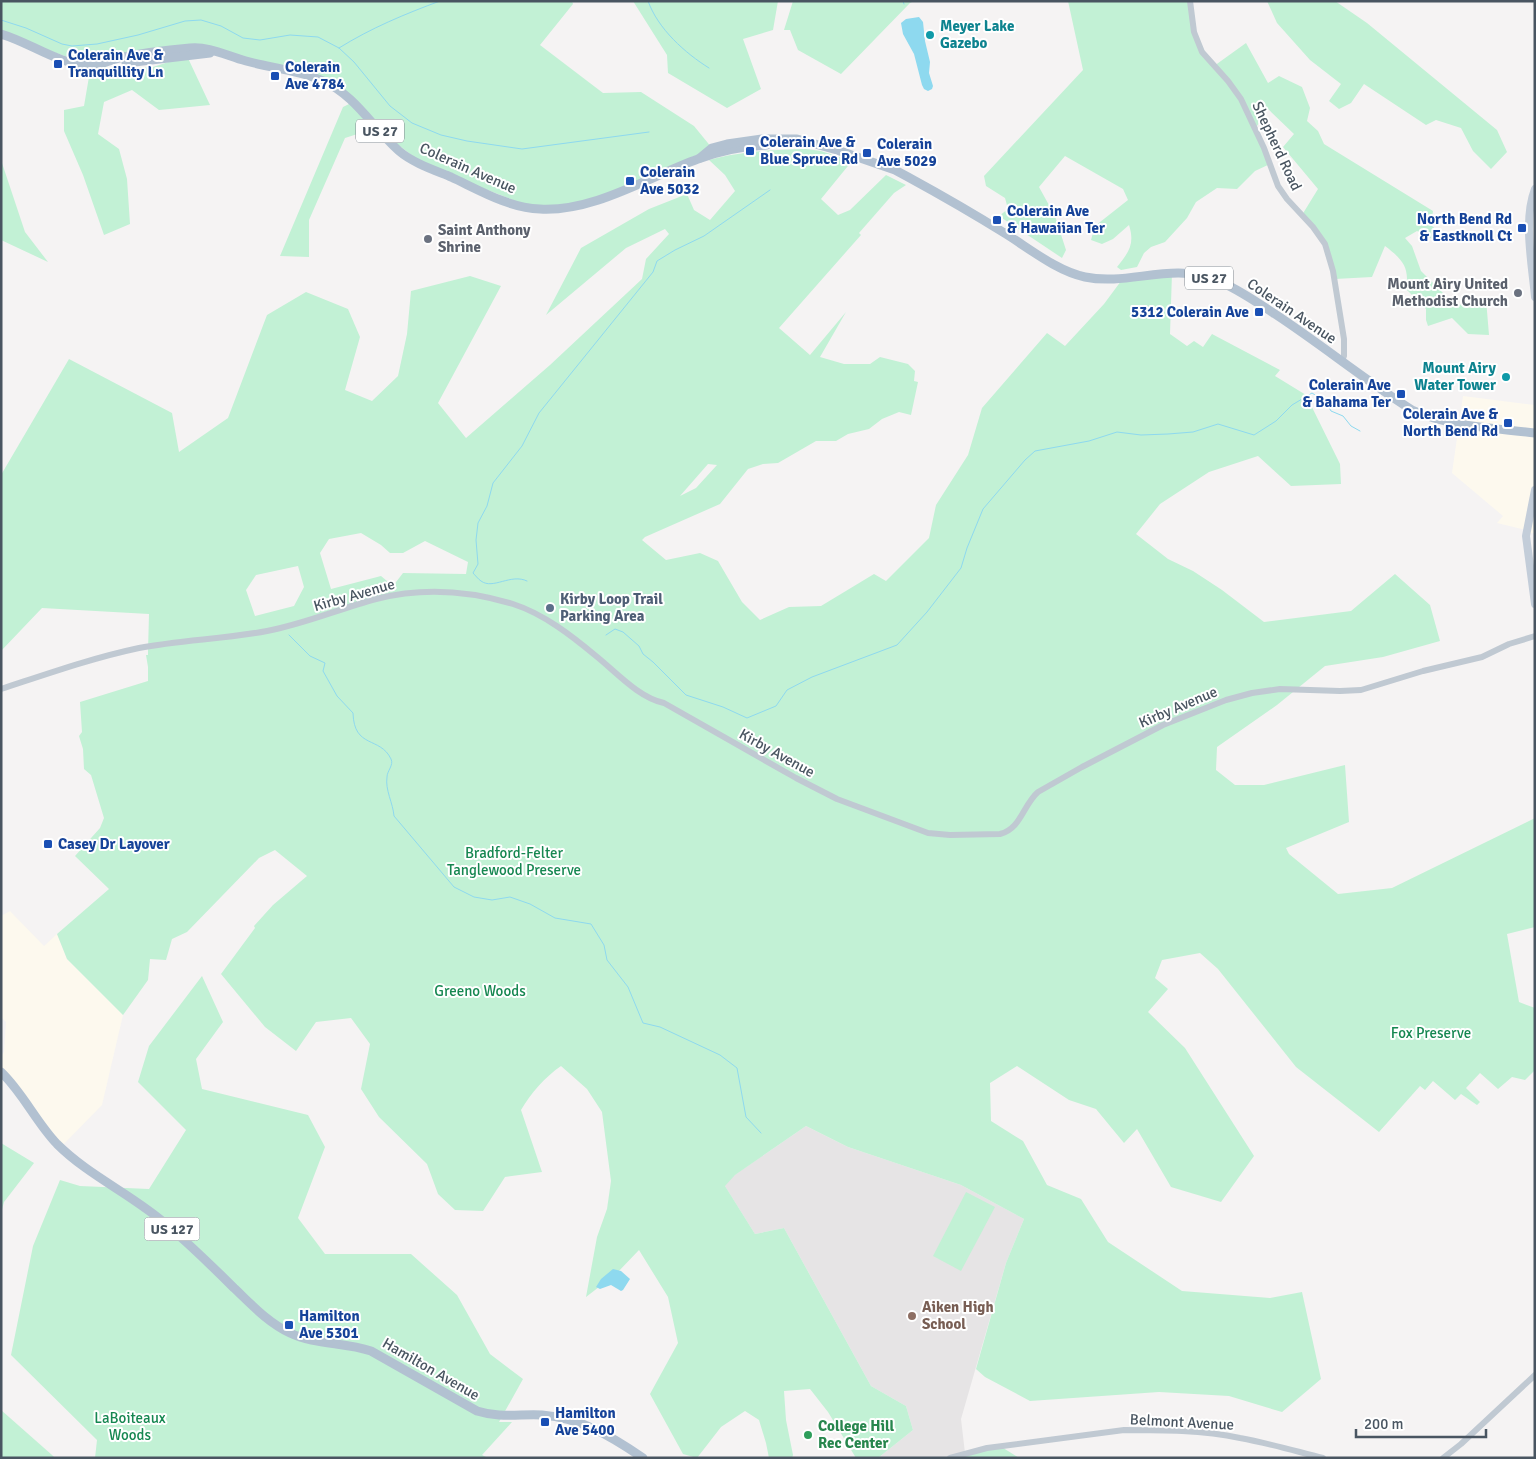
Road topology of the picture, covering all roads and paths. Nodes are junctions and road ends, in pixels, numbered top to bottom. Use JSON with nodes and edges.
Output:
{"nodes":[{"id":1,"x":1190,"y":1,"type":"edge"},
{"id":2,"x":1,"y":34,"type":"edge"},
{"id":3,"x":1535,"y":188,"type":"edge"},
{"id":4,"x":1535,"y":297,"type":"edge"},
{"id":5,"x":1342,"y":362,"type":"junction"},
{"id":6,"x":1535,"y":426,"type":"edge"},
{"id":7,"x":1530,"y":432,"type":"edge"},
{"id":8,"x":1535,"y":490,"type":"edge"},
{"id":9,"x":1533,"y":571,"type":"edge"},
{"id":10,"x":1535,"y":604,"type":"edge"},
{"id":11,"x":1535,"y":636,"type":"edge"},
{"id":12,"x":1,"y":689,"type":"edge"},
{"id":13,"x":1,"y":1072,"type":"edge"},
{"id":14,"x":1535,"y":1374,"type":"edge"},
{"id":15,"x":643,"y":1458,"type":"edge"},
{"id":16,"x":950,"y":1458,"type":"edge"},
{"id":17,"x":1323,"y":1458,"type":"edge"},
{"id":18,"x":1444,"y":1458,"type":"edge"}],
"edges":[{"from":1,"to":5,"type":"street","name":"Shepherd Road"},
{"from":2,"to":5,"type":"main road","name":"Colerain Avenue","number":"US 27"},
{"from":3,"to":4,"type":"main road"},
{"from":5,"to":7,"type":"main road","name":"Colerain Avenue","number":"US 27"},
{"from":6,"to":7,"type":"main road"},
{"from":8,"to":9,"type":"main road"},
{"from":9,"to":10,"type":"main road"},
{"from":11,"to":12,"type":"street","name":"Kirby Avenue"},
{"from":13,"to":15,"type":"main road","name":"Hamilton Avenue","number":"US 127"},
{"from":14,"to":18,"type":"street"},
{"from":16,"to":17,"type":"street","name":"Belmont Avenue"}]}
